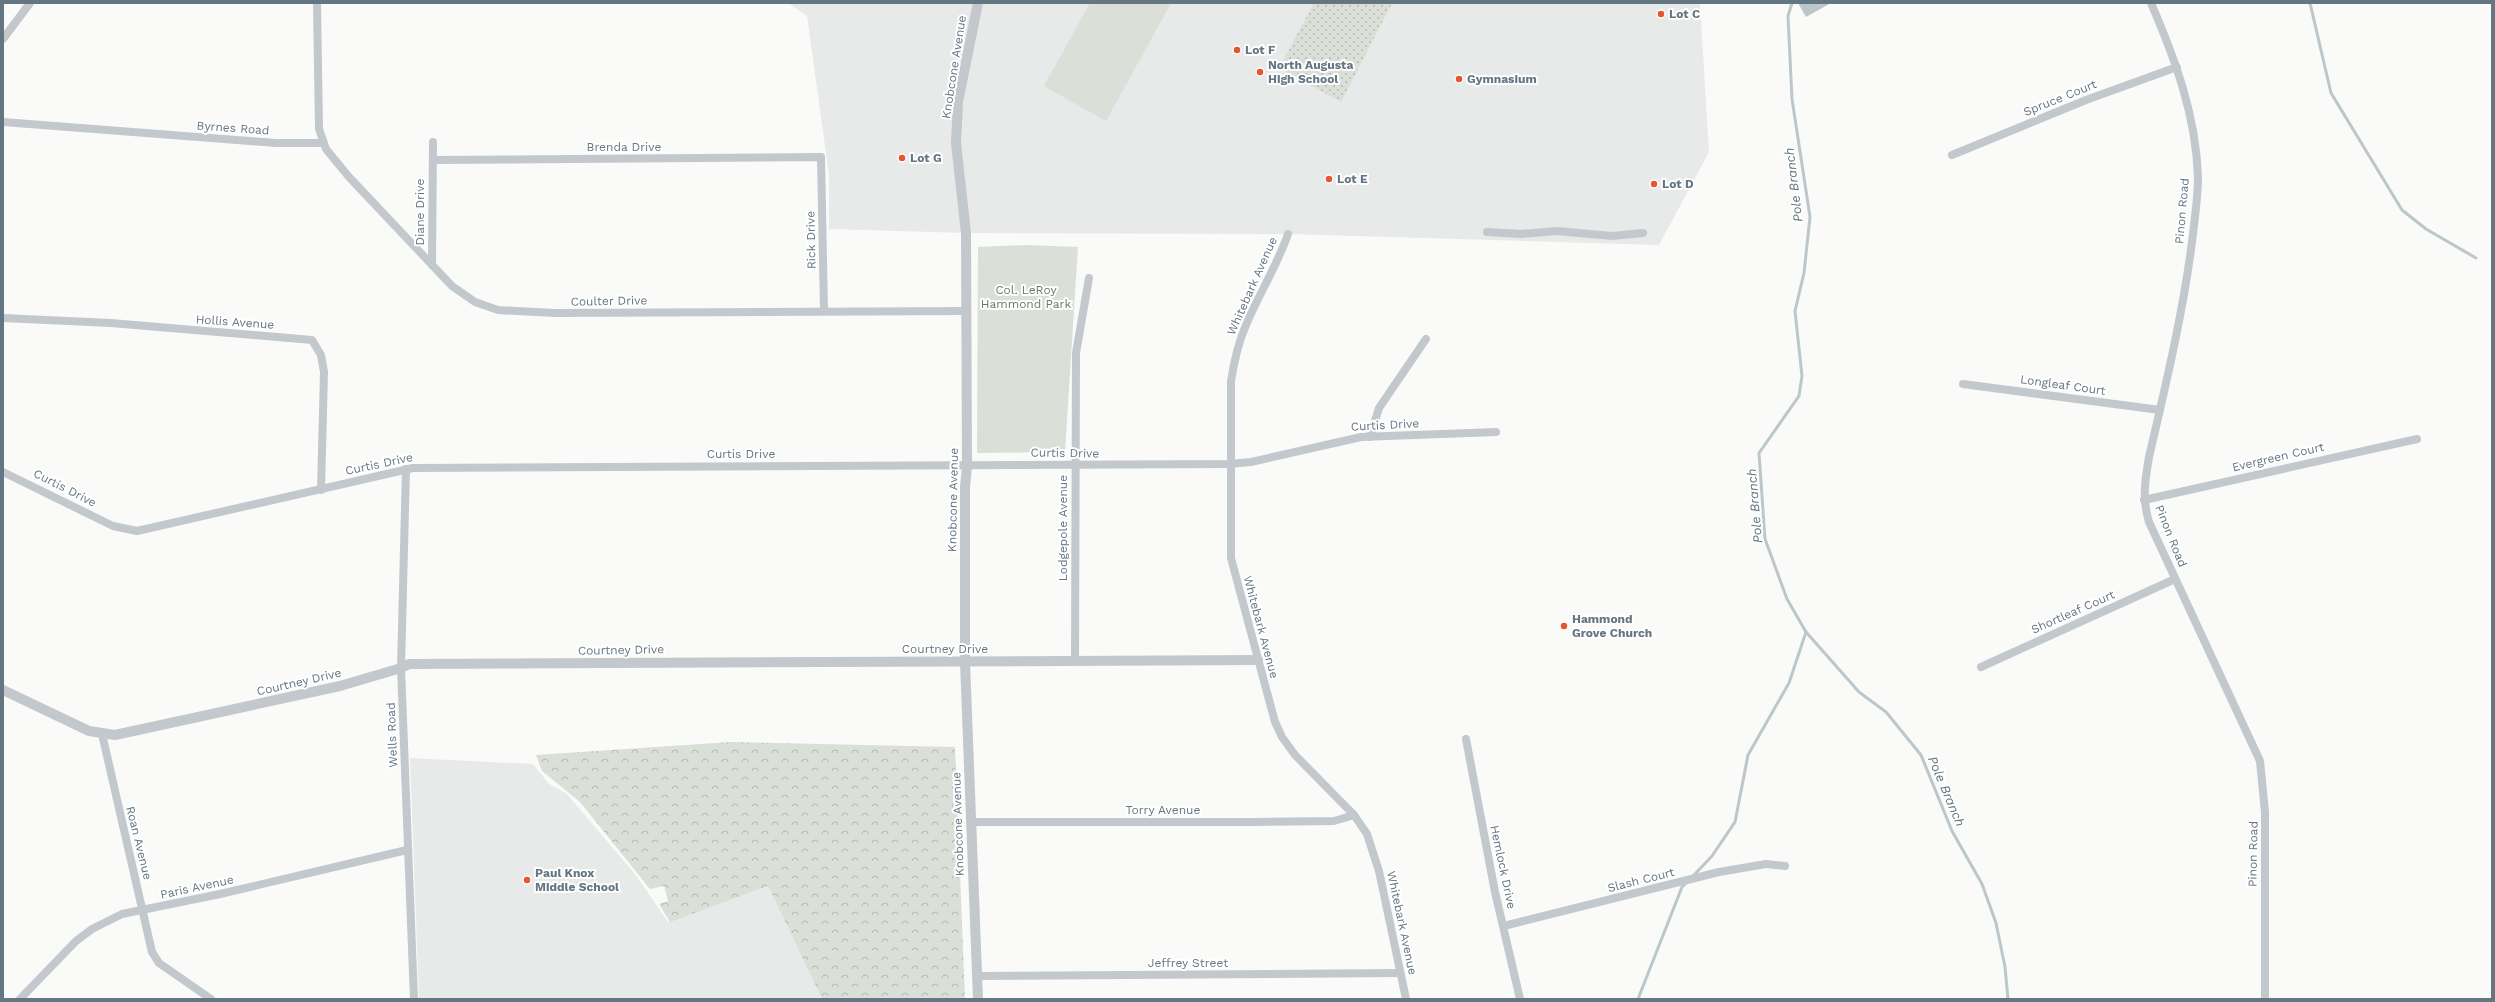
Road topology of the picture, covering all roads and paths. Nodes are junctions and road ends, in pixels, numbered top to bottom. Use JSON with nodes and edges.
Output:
{"nodes":[{"id":1,"x":30,"y":3,"type":"edge"},
{"id":2,"x":317,"y":3,"type":"edge"},
{"id":3,"x":978,"y":3,"type":"edge"},
{"id":4,"x":2150,"y":3,"type":"edge"},
{"id":5,"x":3,"y":39,"type":"edge"},
{"id":6,"x":2177,"y":67,"type":"junction"},
{"id":7,"x":3,"y":122,"type":"edge"},
{"id":8,"x":433,"y":142,"type":"dead end"},
{"id":9,"x":322,"y":143,"type":"junction"},
{"id":10,"x":1952,"y":155,"type":"dead end"},
{"id":11,"x":433,"y":160,"type":"junction"},
{"id":12,"x":822,"y":168,"type":"joint"},
{"id":13,"x":1487,"y":232,"type":"dead end"},
{"id":14,"x":1644,"y":233,"type":"dead end"},
{"id":15,"x":1288,"y":234,"type":"dead end"},
{"id":16,"x":432,"y":265,"type":"junction"},
{"id":17,"x":1089,"y":278,"type":"dead end"},
{"id":18,"x":824,"y":311,"type":"junction"},
{"id":19,"x":967,"y":311,"type":"junction"},
{"id":20,"x":3,"y":318,"type":"edge"},
{"id":21,"x":1426,"y":339,"type":"dead end"},
{"id":22,"x":1963,"y":384,"type":"dead end"},
{"id":23,"x":2160,"y":410,"type":"junction"},
{"id":24,"x":1496,"y":432,"type":"dead end"},
{"id":25,"x":1370,"y":437,"type":"junction"},
{"id":26,"x":2417,"y":439,"type":"dead end"},
{"id":27,"x":1229,"y":464,"type":"junction"},
{"id":28,"x":1075,"y":465,"type":"junction"},
{"id":29,"x":967,"y":466,"type":"junction"},
{"id":30,"x":406,"y":469,"type":"junction"},
{"id":31,"x":3,"y":472,"type":"edge"},
{"id":32,"x":321,"y":490,"type":"junction"},
{"id":33,"x":2144,"y":500,"type":"junction"},
{"id":34,"x":2175,"y":579,"type":"junction"},
{"id":35,"x":1075,"y":660,"type":"junction"},
{"id":36,"x":1258,"y":660,"type":"junction"},
{"id":37,"x":965,"y":662,"type":"junction"},
{"id":38,"x":1981,"y":667,"type":"dead end"},
{"id":39,"x":401,"y":668,"type":"junction"},
{"id":40,"x":3,"y":690,"type":"edge"},
{"id":41,"x":102,"y":734,"type":"junction"},
{"id":42,"x":1466,"y":739,"type":"dead end"},
{"id":43,"x":1354,"y":815,"type":"junction"},
{"id":44,"x":970,"y":822,"type":"junction"},
{"id":45,"x":407,"y":850,"type":"junction"},
{"id":46,"x":1785,"y":866,"type":"dead end"},
{"id":47,"x":142,"y":911,"type":"junction"},
{"id":48,"x":1504,"y":926,"type":"junction"},
{"id":49,"x":1400,"y":972,"type":"junction"},
{"id":50,"x":977,"y":976,"type":"junction"},
{"id":51,"x":20,"y":999,"type":"edge"},
{"id":52,"x":211,"y":999,"type":"edge"},
{"id":53,"x":414,"y":999,"type":"edge"},
{"id":54,"x":978,"y":999,"type":"edge"},
{"id":55,"x":1406,"y":999,"type":"edge"},
{"id":56,"x":1520,"y":999,"type":"edge"},
{"id":57,"x":2265,"y":999,"type":"edge"}],
"edges":[{"from":1,"to":5,"type":"street"},
{"from":2,"to":9,"type":"street"},
{"from":3,"to":19,"type":"street","name":"Knobcone Avenue"},
{"from":4,"to":6,"type":"street","name":"Pinon Road"},
{"from":6,"to":10,"type":"street","name":"Spruce Court"},
{"from":6,"to":23,"type":"street","name":"Pinon Road"},
{"from":7,"to":9,"type":"street","name":"Byrnes Road"},
{"from":8,"to":11,"type":"street"},
{"from":9,"to":16,"type":"street","name":"Coulter Drive"},
{"from":11,"to":12,"type":"street","name":"Brenda Drive"},
{"from":11,"to":16,"type":"street","name":"Diane Drive"},
{"from":12,"to":18,"type":"street","name":"Rick Drive"},
{"from":13,"to":14,"type":"street"},
{"from":15,"to":27,"type":"street","name":"Whitebark Avenue"},
{"from":16,"to":18,"type":"street","name":"Coulter Drive"},
{"from":17,"to":28,"type":"street","name":"Lodgepole Avenue"},
{"from":18,"to":19,"type":"street","name":"Coulter Drive"},
{"from":19,"to":29,"type":"street","name":"Knobcone Avenue"},
{"from":20,"to":32,"type":"street","name":"Hollis Avenue"},
{"from":21,"to":25,"type":"street"},
{"from":22,"to":23,"type":"street","name":"Longleaf Court"},
{"from":23,"to":33,"type":"street","name":"Pinon Road"},
{"from":24,"to":25,"type":"street","name":"Curtis Drive"},
{"from":25,"to":27,"type":"street","name":"Curtis Drive"},
{"from":26,"to":33,"type":"street","name":"Evergreen Court"},
{"from":27,"to":28,"type":"street","name":"Curtis Drive"},
{"from":27,"to":36,"type":"street","name":"Whitebark Avenue"},
{"from":28,"to":29,"type":"street","name":"Curtis Drive"},
{"from":28,"to":35,"type":"street","name":"Lodgepole Avenue"},
{"from":29,"to":30,"type":"street","name":"Curtis Drive"},
{"from":29,"to":37,"type":"street","name":"Knobcone Avenue"},
{"from":30,"to":32,"type":"street","name":"Curtis Drive"},
{"from":30,"to":39,"type":"street","name":"Wells Road"},
{"from":31,"to":32,"type":"street","name":"Curtis Drive"},
{"from":33,"to":34,"type":"street","name":"Pinon Road"},
{"from":34,"to":38,"type":"street","name":"Shortleaf Court"},
{"from":34,"to":57,"type":"street","name":"Pinon Road"},
{"from":35,"to":36,"type":"street","name":"Courtney Drive"},
{"from":35,"to":37,"type":"street","name":"Courtney Drive"},
{"from":36,"to":43,"type":"street","name":"Whitebark Avenue"},
{"from":37,"to":39,"type":"street","name":"Courtney Drive"},
{"from":37,"to":44,"type":"street","name":"Knobcone Avenue"},
{"from":39,"to":41,"type":"street","name":"Courtney Drive"},
{"from":39,"to":45,"type":"street","name":"Wells Road"},
{"from":40,"to":41,"type":"street","name":"Courtney Drive"},
{"from":41,"to":47,"type":"street","name":"Roan Avenue"},
{"from":42,"to":48,"type":"street","name":"Hemlock Drive"},
{"from":43,"to":44,"type":"street","name":"Torry Avenue"},
{"from":43,"to":49,"type":"street","name":"Whitebark Avenue"},
{"from":44,"to":50,"type":"street","name":"Knobcone Avenue"},
{"from":45,"to":47,"type":"street","name":"Paris Avenue"},
{"from":45,"to":53,"type":"street","name":"Wells Road"},
{"from":46,"to":48,"type":"street","name":"Slash Court"},
{"from":47,"to":51,"type":"street","name":"Paris Avenue"},
{"from":47,"to":52,"type":"street","name":"Roan Avenue"},
{"from":48,"to":56,"type":"street","name":"Hemlock Drive"},
{"from":49,"to":50,"type":"street","name":"Jeffrey Street"},
{"from":49,"to":55,"type":"street","name":"Whitebark Avenue"},
{"from":50,"to":54,"type":"street","name":"Knobcone Avenue"}]}
